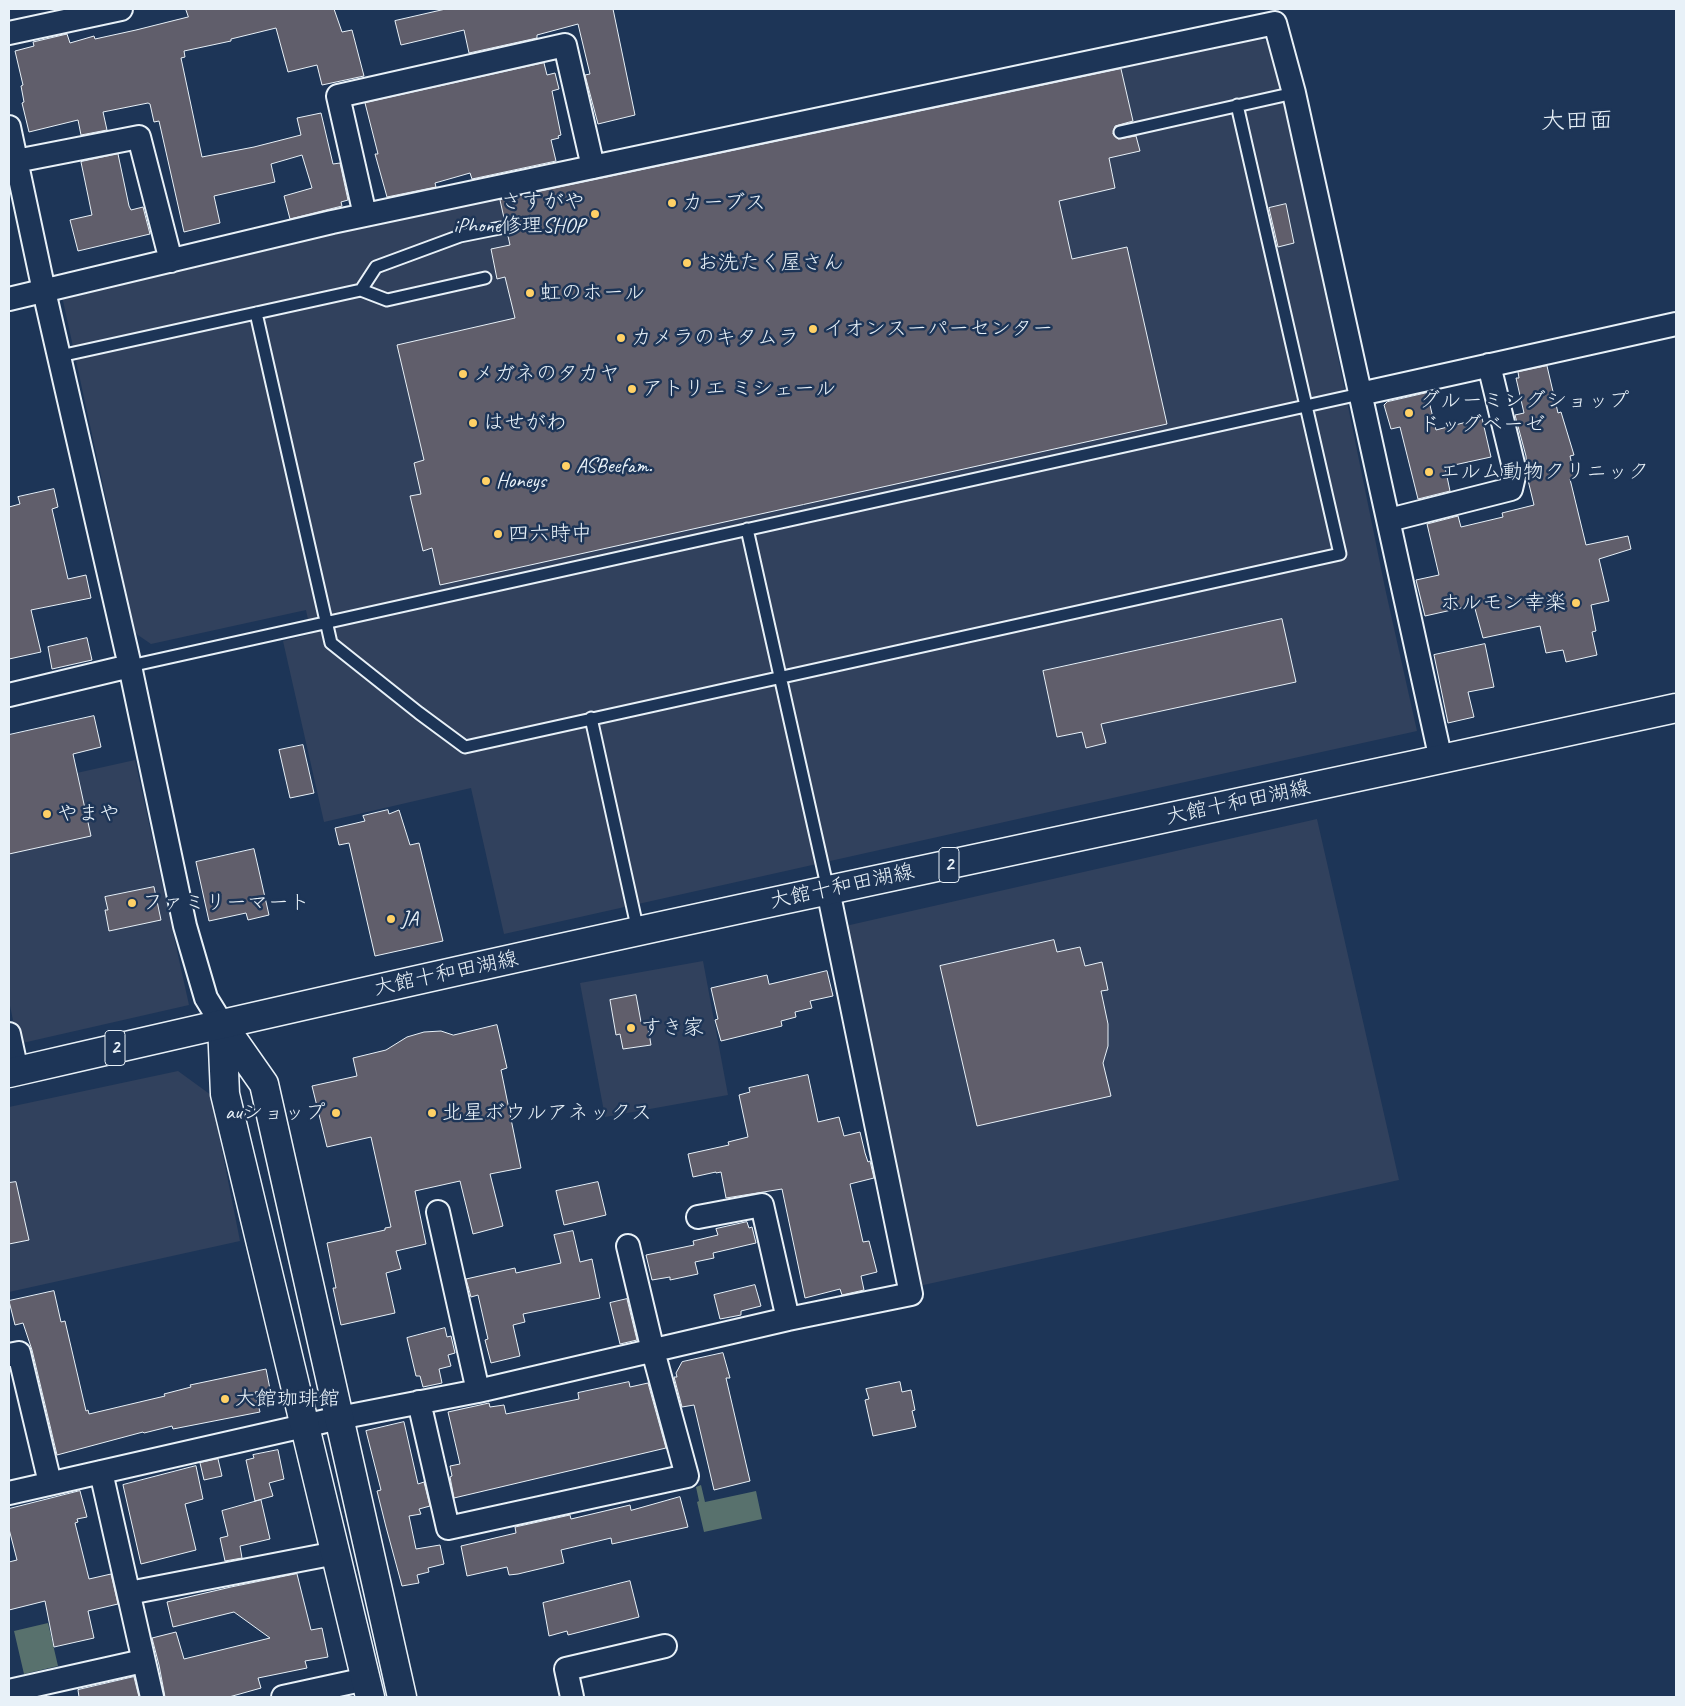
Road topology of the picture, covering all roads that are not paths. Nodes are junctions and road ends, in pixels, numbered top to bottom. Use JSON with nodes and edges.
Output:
{"nodes":[{"id":1,"x":121,"y":9,"type":"edge"},
{"id":2,"x":9,"y":33,"type":"edge"},
{"id":3,"x":1294,"y":93,"type":"junction"},
{"id":4,"x":1238,"y":105,"type":"junction"},
{"id":5,"x":9,"y":127,"type":"edge"},
{"id":6,"x":1120,"y":132,"type":"dead end"},
{"id":7,"x":16,"y":160,"type":"junction"},
{"id":8,"x":593,"y":167,"type":"junction"},
{"id":9,"x":365,"y":215,"type":"junction"},
{"id":10,"x":500,"y":228,"type":"dead end"},
{"id":11,"x":171,"y":261,"type":"junction"},
{"id":12,"x":485,"y":278,"type":"dead end"},
{"id":13,"x":361,"y":290,"type":"junction"},
{"id":14,"x":44,"y":291,"type":"junction"},
{"id":15,"x":9,"y":299,"type":"edge"},
{"id":16,"x":256,"y":313,"type":"junction"},
{"id":17,"x":1676,"y":324,"type":"edge"},
{"id":18,"x":60,"y":356,"type":"junction"},
{"id":19,"x":1489,"y":365,"type":"junction"},
{"id":20,"x":1360,"y":394,"type":"junction"},
{"id":21,"x":1305,"y":406,"type":"junction"},
{"id":22,"x":1388,"y":520,"type":"junction"},
{"id":23,"x":747,"y":529,"type":"junction"},
{"id":24,"x":326,"y":623,"type":"junction"},
{"id":25,"x":130,"y":666,"type":"junction"},
{"id":26,"x":780,"y":678,"type":"junction"},
{"id":27,"x":9,"y":695,"type":"edge"},
{"id":28,"x":1676,"y":708,"type":"edge"},
{"id":29,"x":591,"y":718,"type":"junction"},
{"id":30,"x":1441,"y":760,"type":"junction"},
{"id":31,"x":828,"y":890,"type":"junction"},
{"id":32,"x":638,"y":932,"type":"junction"},
{"id":33,"x":222,"y":1024,"type":"junction"},
{"id":34,"x":9,"y":1034,"type":"edge"},
{"id":35,"x":13,"y":1072,"type":"edge"},
{"id":36,"x":438,"y":1212,"type":"dead end"},
{"id":37,"x":698,"y":1217,"type":"dead end"},
{"id":38,"x":628,"y":1246,"type":"dead end"},
{"id":39,"x":788,"y":1319,"type":"junction"},
{"id":40,"x":653,"y":1351,"type":"junction"},
{"id":41,"x":9,"y":1355,"type":"edge"},
{"id":42,"x":478,"y":1391,"type":"junction"},
{"id":43,"x":419,"y":1402,"type":"junction"},
{"id":44,"x":339,"y":1418,"type":"junction"},
{"id":45,"x":304,"y":1426,"type":"junction"},
{"id":46,"x":101,"y":1472,"type":"junction"},
{"id":47,"x":50,"y":1484,"type":"junction"},
{"id":48,"x":9,"y":1493,"type":"edge"},
{"id":49,"x":336,"y":1553,"type":"junction"},
{"id":50,"x":129,"y":1593,"type":"junction"},
{"id":51,"x":665,"y":1646,"type":"dead end"},
{"id":52,"x":144,"y":1661,"type":"junction"},
{"id":53,"x":368,"y":1688,"type":"edge"},
{"id":54,"x":21,"y":1692,"type":"edge"},
{"id":55,"x":152,"y":1697,"type":"edge"},
{"id":56,"x":283,"y":1697,"type":"edge"},
{"id":57,"x":402,"y":1697,"type":"edge"},
{"id":58,"x":572,"y":1697,"type":"edge"}],
"edges":[{"from":1,"to":2,"type":"street"},
{"from":3,"to":4,"type":"lane"},
{"from":3,"to":8,"type":"street"},
{"from":3,"to":20,"type":"street"},
{"from":4,"to":6,"type":"lane"},
{"from":4,"to":21,"type":"lane"},
{"from":5,"to":7,"type":"street"},
{"from":7,"to":11,"type":"street"},
{"from":7,"to":14,"type":"street"},
{"from":8,"to":9,"type":"street"},
{"from":8,"to":9,"type":"street"},
{"from":9,"to":11,"type":"street"},
{"from":10,"to":13,"type":"lane"},
{"from":11,"to":14,"type":"street"},
{"from":12,"to":13,"type":"lane"},
{"from":13,"to":16,"type":"lane"},
{"from":14,"to":15,"type":"street"},
{"from":14,"to":18,"type":"street"},
{"from":16,"to":18,"type":"lane"},
{"from":16,"to":24,"type":"lane"},
{"from":17,"to":19,"type":"street"},
{"from":18,"to":25,"type":"street"},
{"from":19,"to":20,"type":"street"},
{"from":19,"to":22,"type":"street"},
{"from":20,"to":21,"type":"lane"},
{"from":20,"to":22,"type":"street"},
{"from":21,"to":23,"type":"lane"},
{"from":21,"to":26,"type":"lane"},
{"from":22,"to":30,"type":"street"},
{"from":23,"to":24,"type":"lane"},
{"from":23,"to":26,"type":"lane"},
{"from":24,"to":25,"type":"lane"},
{"from":24,"to":29,"type":"lane"},
{"from":25,"to":27,"type":"street"},
{"from":25,"to":33,"type":"street"},
{"from":26,"to":29,"type":"lane"},
{"from":26,"to":31,"type":"lane"},
{"from":28,"to":30,"type":"main road","name":"大館十和田湖線","number":"2"},
{"from":29,"to":32,"type":"lane"},
{"from":30,"to":31,"type":"main road","name":"大館十和田湖線","number":"2"},
{"from":31,"to":32,"type":"main road","name":"大館十和田湖線","number":"2"},
{"from":31,"to":39,"type":"street"},
{"from":32,"to":33,"type":"main road","name":"大館十和田湖線","number":"2"},
{"from":33,"to":35,"type":"main road","name":"大館十和田湖線","number":"2"},
{"from":33,"to":44,"type":"main road"},
{"from":33,"to":45,"type":"main road"},
{"from":34,"to":35,"type":"street"},
{"from":36,"to":42,"type":"street"},
{"from":37,"to":39,"type":"street"},
{"from":38,"to":40,"type":"street"},
{"from":39,"to":40,"type":"street"},
{"from":40,"to":42,"type":"street"},
{"from":40,"to":43,"type":"street"},
{"from":41,"to":47,"type":"street"},
{"from":42,"to":43,"type":"street"},
{"from":43,"to":44,"type":"street"},
{"from":44,"to":45,"type":"street"},
{"from":44,"to":57,"type":"main road"},
{"from":45,"to":46,"type":"street"},
{"from":45,"to":49,"type":"main road"},
{"from":46,"to":47,"type":"street"},
{"from":46,"to":50,"type":"street"},
{"from":47,"to":48,"type":"street"},
{"from":49,"to":50,"type":"street"},
{"from":49,"to":53,"type":"main road"},
{"from":50,"to":52,"type":"street"},
{"from":51,"to":58,"type":"street"},
{"from":52,"to":54,"type":"street"},
{"from":52,"to":55,"type":"street"},
{"from":53,"to":56,"type":"street"}]}
